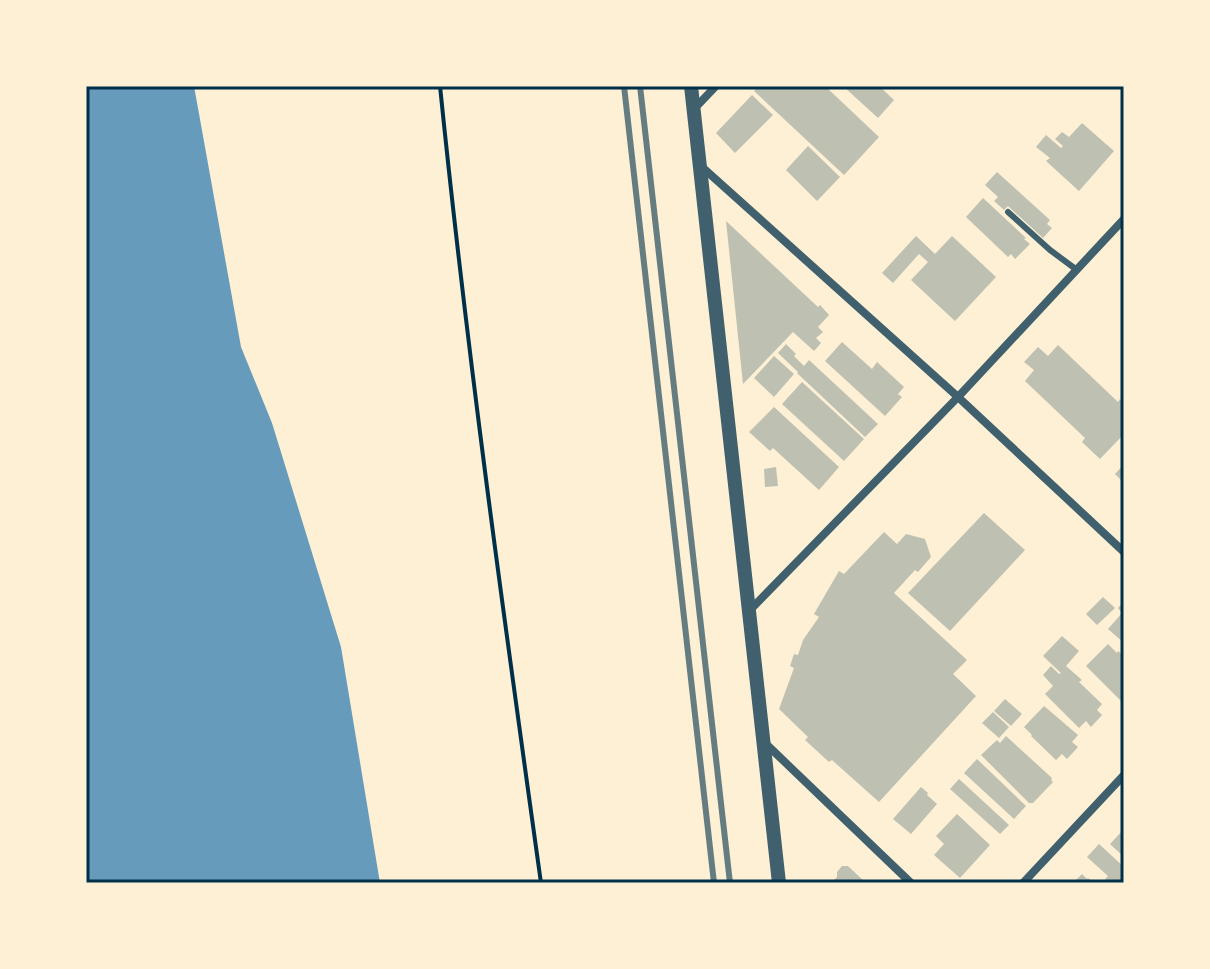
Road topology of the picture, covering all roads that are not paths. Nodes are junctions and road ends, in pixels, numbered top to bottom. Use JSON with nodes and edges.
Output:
{"nodes":[{"id":1,"x":691,"y":86,"type":"edge"},
{"id":2,"x":716,"y":86,"type":"edge"},
{"id":3,"x":694,"y":110,"type":"junction"},
{"id":4,"x":701,"y":166,"type":"junction"},
{"id":5,"x":1008,"y":212,"type":"dead end"},
{"id":6,"x":1124,"y":219,"type":"edge"},
{"id":7,"x":1077,"y":270,"type":"junction"},
{"id":8,"x":958,"y":397,"type":"junction"},
{"id":9,"x":1124,"y":552,"type":"edge"},
{"id":10,"x":749,"y":610,"type":"junction"},
{"id":11,"x":765,"y":743,"type":"junction"},
{"id":12,"x":1124,"y":775,"type":"edge"},
{"id":13,"x":779,"y":883,"type":"edge"},
{"id":14,"x":911,"y":883,"type":"edge"},
{"id":15,"x":1023,"y":883,"type":"edge"}],
"edges":[{"from":1,"to":3,"type":"street"},
{"from":2,"to":3,"type":"street"},
{"from":3,"to":4,"type":"street"},
{"from":4,"to":8,"type":"street"},
{"from":4,"to":10,"type":"street"},
{"from":5,"to":7,"type":"lane"},
{"from":6,"to":7,"type":"street"},
{"from":7,"to":8,"type":"street"},
{"from":8,"to":9,"type":"street"},
{"from":8,"to":10,"type":"street"},
{"from":10,"to":11,"type":"street"},
{"from":11,"to":13,"type":"street"},
{"from":11,"to":14,"type":"street"},
{"from":12,"to":15,"type":"street"}]}
